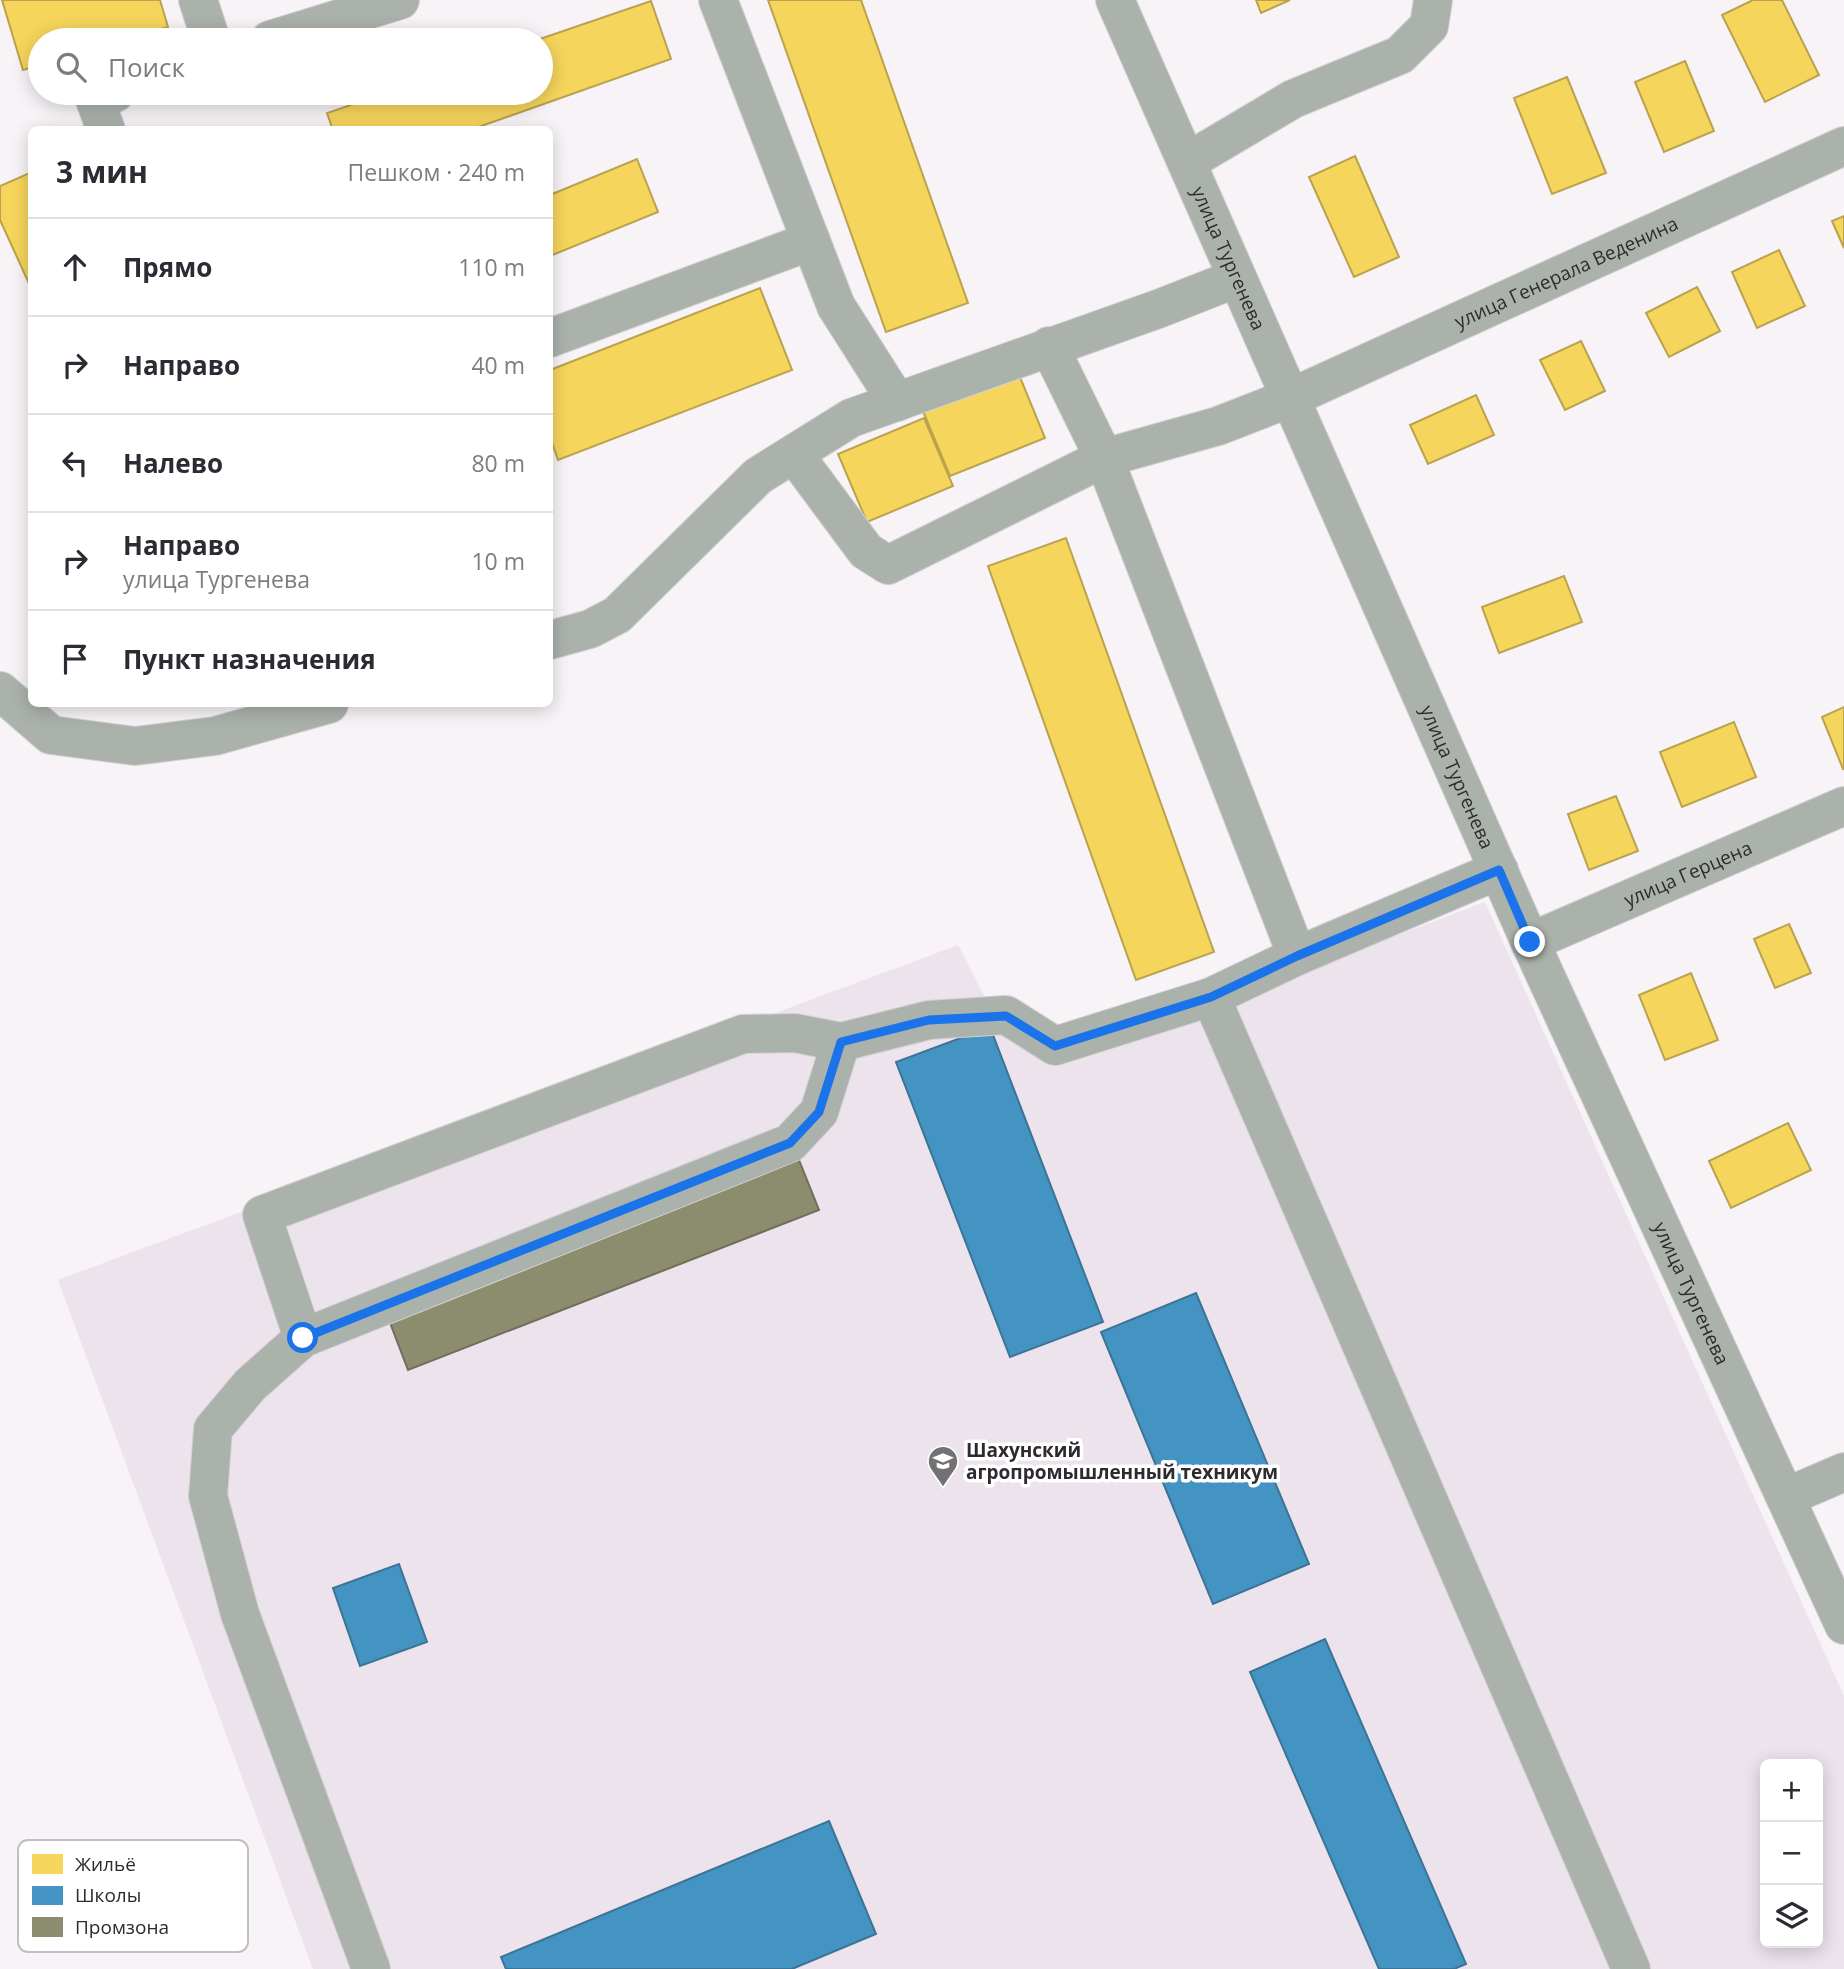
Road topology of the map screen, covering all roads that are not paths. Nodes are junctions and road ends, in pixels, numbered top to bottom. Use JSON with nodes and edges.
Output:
{"nodes":[{"id":1,"x":198,"y":0,"type":"edge"},
{"id":2,"x":400,"y":0,"type":"edge"},
{"id":3,"x":718,"y":0,"type":"edge"},
{"id":4,"x":1115,"y":0,"type":"edge"},
{"id":5,"x":1433,"y":0,"type":"edge"},
{"id":6,"x":207,"y":28,"type":"edge"},
{"id":7,"x":309,"y":28,"type":"edge"},
{"id":8,"x":97,"y":105,"type":"edge"},
{"id":9,"x":105,"y":126,"type":"edge"},
{"id":10,"x":1844,"y":146,"type":"edge"},
{"id":11,"x":1186,"y":162,"type":"junction"},
{"id":12,"x":811,"y":241,"type":"junction"},
{"id":13,"x":1237,"y":278,"type":"junction"},
{"id":14,"x":553,"y":337,"type":"edge"},
{"id":15,"x":1049,"y":346,"type":"junction"},
{"id":16,"x":1290,"y":398,"type":"junction"},
{"id":17,"x":897,"y":402,"type":"junction"},
{"id":18,"x":793,"y":454,"type":"junction"},
{"id":19,"x":1104,"y":458,"type":"junction"},
{"id":20,"x":553,"y":639,"type":"edge"},
{"id":21,"x":0,"y":691,"type":"edge"},
{"id":22,"x":318,"y":707,"type":"edge"},
{"id":23,"x":1844,"y":806,"type":"edge"},
{"id":24,"x":1499,"y":870,"type":"junction"},
{"id":25,"x":1530,"y":942,"type":"junction"},
{"id":26,"x":1297,"y":956,"type":"junction"},
{"id":27,"x":1211,"y":997,"type":"junction"},
{"id":28,"x":841,"y":1042,"type":"junction"},
{"id":29,"x":303,"y":1338,"type":"junction"},
{"id":30,"x":1844,"y":1472,"type":"edge"},
{"id":31,"x":1786,"y":1497,"type":"junction"},
{"id":32,"x":1844,"y":1625,"type":"edge"},
{"id":33,"x":371,"y":1969,"type":"edge"},
{"id":34,"x":1631,"y":1969,"type":"edge"}],
"edges":[{"from":1,"to":6,"type":"street"},
{"from":2,"to":7,"type":"street"},
{"from":3,"to":12,"type":"street"},
{"from":4,"to":11,"type":"street","name":"улица Тургенева"},
{"from":5,"to":11,"type":"street"},
{"from":8,"to":9,"type":"street"},
{"from":10,"to":16,"type":"street","name":"улица Генерала Веденина"},
{"from":11,"to":13,"type":"street","name":"улица Тургенева"},
{"from":12,"to":14,"type":"street"},
{"from":12,"to":17,"type":"street"},
{"from":13,"to":15,"type":"street"},
{"from":13,"to":16,"type":"street","name":"улица Тургенева"},
{"from":15,"to":17,"type":"street"},
{"from":15,"to":19,"type":"street"},
{"from":16,"to":19,"type":"street","name":"улица Генерала Веденина"},
{"from":16,"to":24,"type":"street","name":"улица Тургенева"},
{"from":17,"to":18,"type":"street"},
{"from":18,"to":19,"type":"street","name":"улица Генерала Веденина"},
{"from":18,"to":20,"type":"street"},
{"from":19,"to":26,"type":"street"},
{"from":21,"to":22,"type":"street"},
{"from":23,"to":25,"type":"street","name":"улица Герцена"},
{"from":24,"to":25,"type":"street","name":"улица Тургенева"},
{"from":24,"to":26,"type":"street"},
{"from":25,"to":31,"type":"street","name":"улица Тургенева"},
{"from":26,"to":27,"type":"street"},
{"from":27,"to":28,"type":"street"},
{"from":27,"to":34,"type":"street"},
{"from":28,"to":29,"type":"street"},
{"from":28,"to":29,"type":"street"},
{"from":29,"to":33,"type":"street"},
{"from":30,"to":31,"type":"street"},
{"from":31,"to":32,"type":"street","name":"улица Тургенева"}]}
